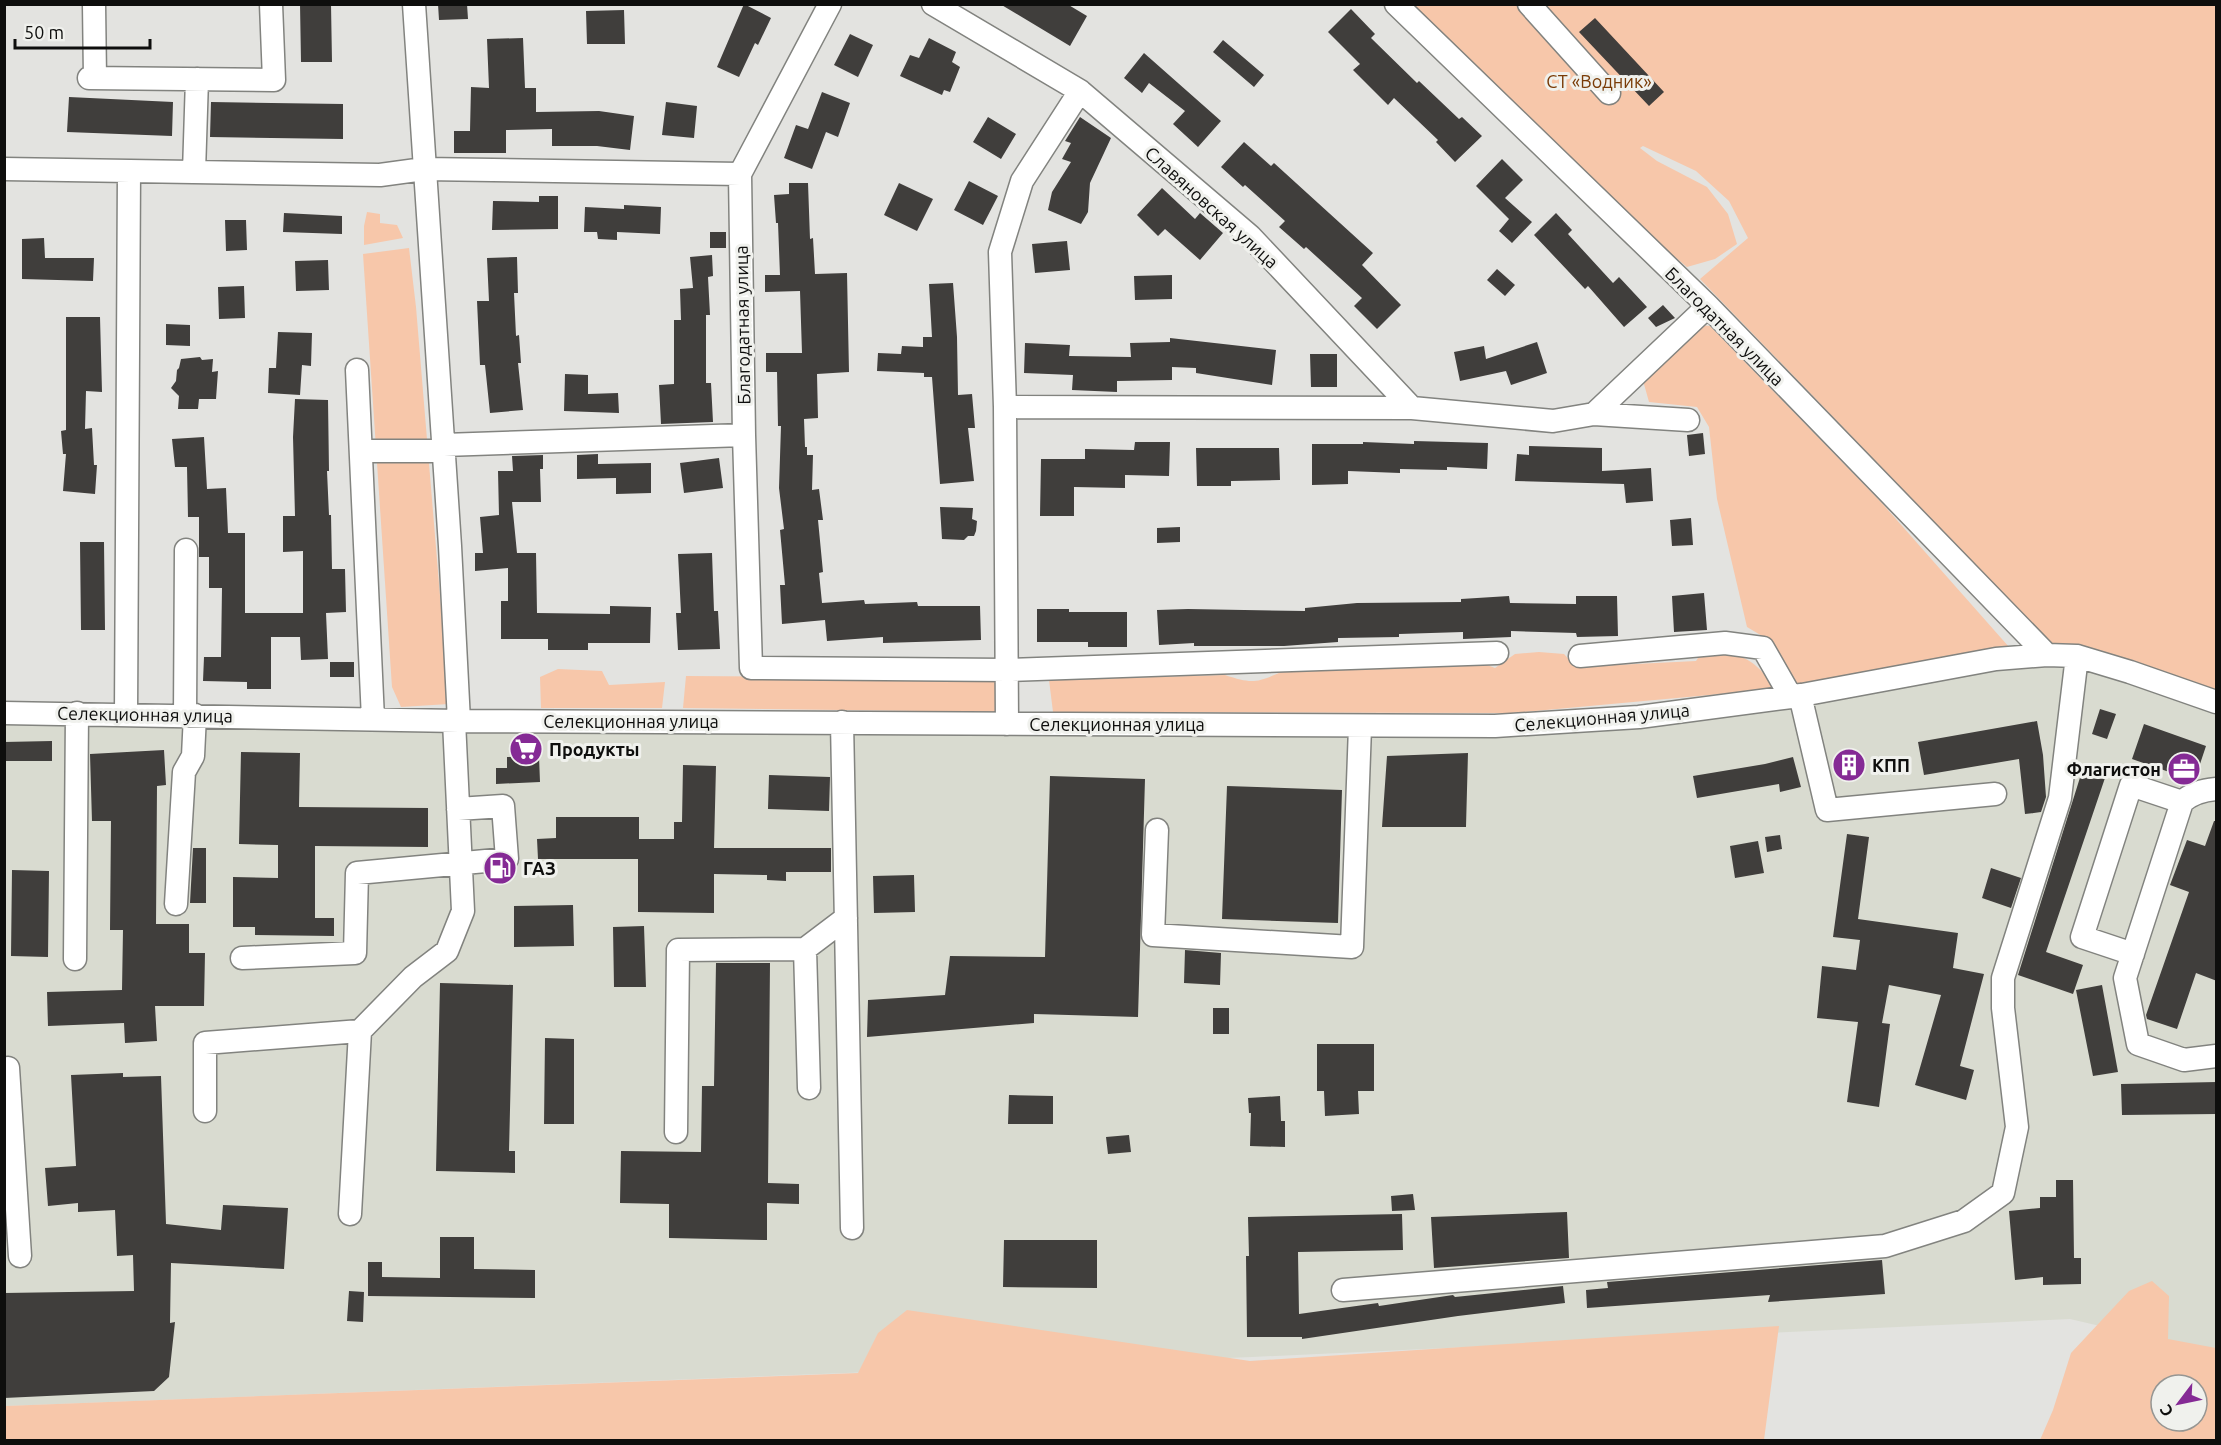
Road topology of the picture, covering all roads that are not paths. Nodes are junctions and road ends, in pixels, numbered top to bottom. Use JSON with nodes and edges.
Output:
{"nodes":[{"id":1,"x":94,"y":4,"type":"edge"},
{"id":2,"x":271,"y":4,"type":"edge"},
{"id":3,"x":414,"y":4,"type":"edge"},
{"id":4,"x":830,"y":4,"type":"edge"},
{"id":5,"x":933,"y":4,"type":"edge"},
{"id":6,"x":1396,"y":4,"type":"edge"},
{"id":7,"x":1529,"y":4,"type":"edge"},
{"id":8,"x":197,"y":79,"type":"junction"},
{"id":9,"x":1080,"y":91,"type":"junction"},
{"id":10,"x":1609,"y":93,"type":"dead end"},
{"id":11,"x":4,"y":169,"type":"edge"},
{"id":12,"x":424,"y":169,"type":"junction"},
{"id":13,"x":129,"y":171,"type":"junction"},
{"id":14,"x":194,"y":172,"type":"junction"},
{"id":15,"x":740,"y":174,"type":"junction"},
{"id":16,"x":1708,"y":306,"type":"junction"},
{"id":17,"x":357,"y":370,"type":"dead end"},
{"id":18,"x":1005,"y":407,"type":"junction"},
{"id":19,"x":1412,"y":408,"type":"junction"},
{"id":20,"x":1594,"y":414,"type":"junction"},
{"id":21,"x":1688,"y":420,"type":"dead end"},
{"id":22,"x":744,"y":435,"type":"junction"},
{"id":23,"x":444,"y":448,"type":"junction"},
{"id":24,"x":361,"y":451,"type":"junction"},
{"id":25,"x":186,"y":550,"type":"dead end"},
{"id":26,"x":1497,"y":653,"type":"dead end"},
{"id":27,"x":2047,"y":655,"type":"junction"},
{"id":28,"x":1580,"y":656,"type":"dead end"},
{"id":29,"x":2077,"y":657,"type":"junction"},
{"id":30,"x":1006,"y":670,"type":"junction"},
{"id":31,"x":1796,"y":696,"type":"junction"},
{"id":32,"x":2217,"y":702,"type":"edge"},
{"id":33,"x":4,"y":713,"type":"edge"},
{"id":34,"x":77,"y":713,"type":"junction"},
{"id":35,"x":126,"y":714,"type":"junction"},
{"id":36,"x":190,"y":715,"type":"junction"},
{"id":37,"x":373,"y":719,"type":"junction"},
{"id":38,"x":456,"y":721,"type":"junction"},
{"id":39,"x":842,"y":722,"type":"junction"},
{"id":40,"x":1007,"y":724,"type":"junction"},
{"id":41,"x":1360,"y":727,"type":"junction"},
{"id":42,"x":2217,"y":789,"type":"edge"},
{"id":43,"x":1995,"y":794,"type":"dead end"},
{"id":44,"x":2182,"y":802,"type":"junction"},
{"id":45,"x":458,"y":808,"type":"junction"},
{"id":46,"x":1157,"y":830,"type":"dead end"},
{"id":47,"x":461,"y":862,"type":"junction"},
{"id":48,"x":176,"y":904,"type":"dead end"},
{"id":49,"x":846,"y":918,"type":"junction"},
{"id":50,"x":805,"y":950,"type":"junction"},
{"id":51,"x":2133,"y":954,"type":"junction"},
{"id":52,"x":75,"y":958,"type":"dead end"},
{"id":53,"x":242,"y":958,"type":"dead end"},
{"id":54,"x":360,"y":1031,"type":"junction"},
{"id":55,"x":2217,"y":1056,"type":"edge"},
{"id":56,"x":4,"y":1069,"type":"edge"},
{"id":57,"x":809,"y":1088,"type":"dead end"},
{"id":58,"x":205,"y":1111,"type":"dead end"},
{"id":59,"x":676,"y":1132,"type":"dead end"},
{"id":60,"x":350,"y":1214,"type":"dead end"},
{"id":61,"x":852,"y":1228,"type":"dead end"},
{"id":62,"x":20,"y":1256,"type":"dead end"},
{"id":63,"x":1343,"y":1290,"type":"dead end"}],
"edges":[{"from":1,"to":8,"type":"street"},
{"from":2,"to":8,"type":"street"},
{"from":3,"to":12,"type":"street"},
{"from":4,"to":15,"type":"street","name":"Благодатная улица"},
{"from":5,"to":9,"type":"street","name":"Славяновская улица"},
{"from":6,"to":16,"type":"street","name":"Благодатная улица"},
{"from":7,"to":10,"type":"street"},
{"from":8,"to":14,"type":"street"},
{"from":9,"to":18,"type":"street"},
{"from":9,"to":19,"type":"street","name":"Славяновская улица"},
{"from":11,"to":13,"type":"street"},
{"from":12,"to":14,"type":"street"},
{"from":12,"to":15,"type":"street"},
{"from":12,"to":23,"type":"street"},
{"from":13,"to":14,"type":"street"},
{"from":13,"to":35,"type":"street"},
{"from":15,"to":22,"type":"street","name":"Благодатная улица"},
{"from":16,"to":20,"type":"street"},
{"from":16,"to":27,"type":"street","name":"Благодатная улица"},
{"from":17,"to":24,"type":"street"},
{"from":18,"to":19,"type":"street"},
{"from":18,"to":30,"type":"street"},
{"from":19,"to":20,"type":"street"},
{"from":20,"to":21,"type":"street"},
{"from":22,"to":23,"type":"street"},
{"from":22,"to":30,"type":"street","name":"Благодатная улица"},
{"from":23,"to":24,"type":"street"},
{"from":23,"to":38,"type":"street"},
{"from":24,"to":37,"type":"street"},
{"from":25,"to":36,"type":"street"},
{"from":26,"to":30,"type":"street"},
{"from":27,"to":29,"type":"street","name":"Селекционная улица"},
{"from":27,"to":31,"type":"street","name":"Селекционная улица"},
{"from":28,"to":31,"type":"street"},
{"from":29,"to":32,"type":"street","name":"Селекционная улица"},
{"from":29,"to":63,"type":"street"},
{"from":30,"to":40,"type":"street"},
{"from":31,"to":41,"type":"street","name":"Селекционная улица"},
{"from":31,"to":43,"type":"street"},
{"from":33,"to":34,"type":"street","name":"Селекционная улица"},
{"from":34,"to":35,"type":"street","name":"Селекционная улица"},
{"from":34,"to":52,"type":"street"},
{"from":35,"to":36,"type":"street","name":"Селекционная улица"},
{"from":36,"to":37,"type":"street","name":"Селекционная улица"},
{"from":36,"to":48,"type":"street"},
{"from":37,"to":38,"type":"street","name":"Селекционная улица"},
{"from":38,"to":39,"type":"street","name":"Селекционная улица"},
{"from":38,"to":45,"type":"street"},
{"from":39,"to":40,"type":"street","name":"Селекционная улица"},
{"from":39,"to":49,"type":"street"},
{"from":40,"to":41,"type":"street","name":"Селекционная улица"},
{"from":41,"to":46,"type":"street"},
{"from":42,"to":44,"type":"street"},
{"from":44,"to":51,"type":"street"},
{"from":44,"to":51,"type":"street"},
{"from":45,"to":47,"type":"street"},
{"from":45,"to":47,"type":"street"},
{"from":47,"to":53,"type":"street"},
{"from":47,"to":54,"type":"street"},
{"from":49,"to":50,"type":"street"},
{"from":49,"to":61,"type":"street"},
{"from":50,"to":57,"type":"street"},
{"from":50,"to":59,"type":"street"},
{"from":51,"to":55,"type":"street"},
{"from":54,"to":58,"type":"street"},
{"from":54,"to":60,"type":"street"},
{"from":56,"to":62,"type":"street"}]}
